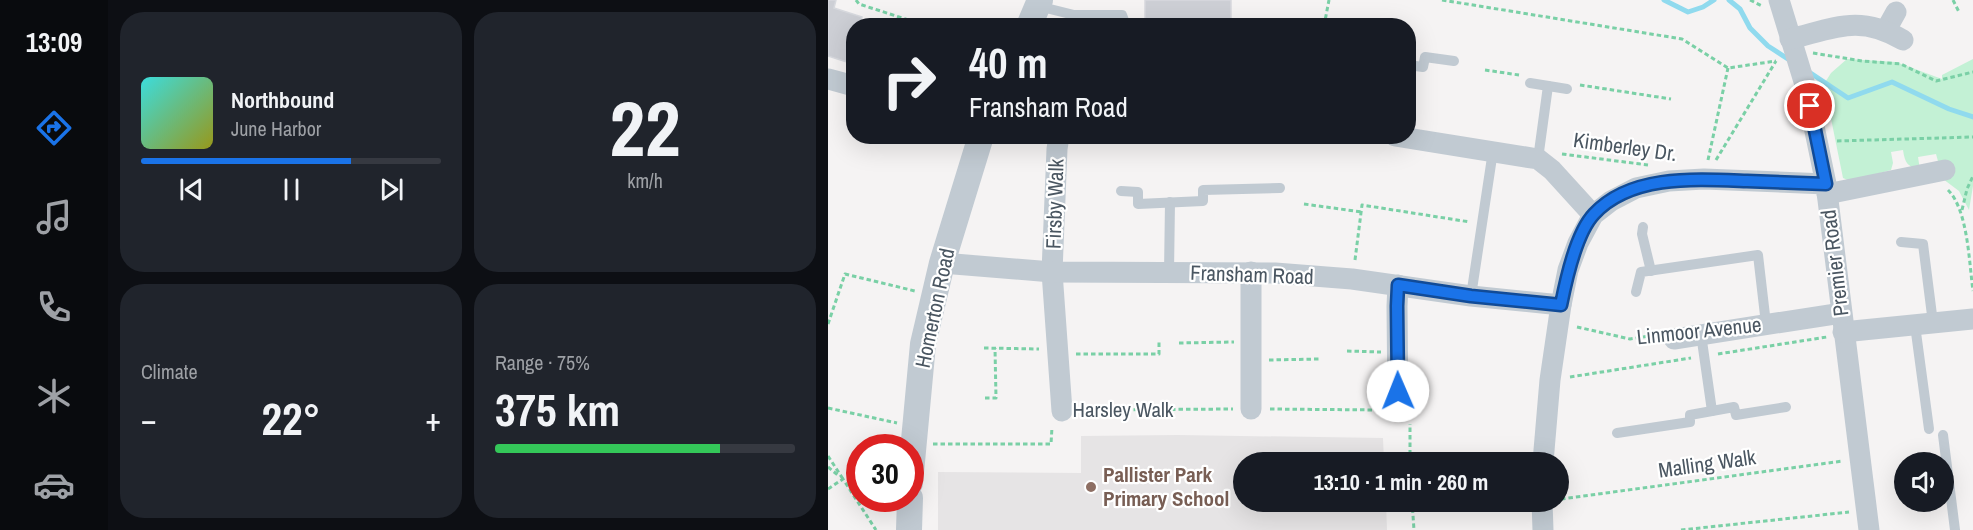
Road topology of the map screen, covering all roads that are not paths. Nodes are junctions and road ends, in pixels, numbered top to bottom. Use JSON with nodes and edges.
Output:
{"nodes":[{"id":1,"x":1779,"y":0,"type":"edge"},
{"id":2,"x":1036,"y":10,"type":"edge"},
{"id":3,"x":1124,"y":18,"type":"edge"},
{"id":4,"x":1895,"y":27,"type":"dead end"},
{"id":5,"x":1786,"y":50,"type":"junction"},
{"id":6,"x":1454,"y":61,"type":"dead end"},
{"id":7,"x":1416,"y":66,"type":"edge"},
{"id":8,"x":828,"y":79,"type":"edge"},
{"id":9,"x":1530,"y":83,"type":"road end"},
{"id":10,"x":846,"y":84,"type":"edge"},
{"id":11,"x":1548,"y":86,"type":"junction"},
{"id":12,"x":1567,"y":89,"type":"road end"},
{"id":13,"x":1416,"y":139,"type":"edge"},
{"id":14,"x":979,"y":144,"type":"edge"},
{"id":15,"x":1058,"y":144,"type":"edge"},
{"id":16,"x":1493,"y":151,"type":"junction"},
{"id":17,"x":1539,"y":155,"type":"junction"},
{"id":18,"x":1945,"y":179,"type":"road end"},
{"id":19,"x":1280,"y":188,"type":"dead end"},
{"id":20,"x":1826,"y":189,"type":"junction"},
{"id":21,"x":1121,"y":191,"type":"dead end"},
{"id":22,"x":1170,"y":202,"type":"junction"},
{"id":23,"x":1593,"y":215,"type":"junction"},
{"id":24,"x":1643,"y":227,"type":"dead end"},
{"id":25,"x":1901,"y":242,"type":"dead end"},
{"id":26,"x":942,"y":263,"type":"junction"},
{"id":27,"x":1651,"y":271,"type":"junction"},
{"id":28,"x":1052,"y":272,"type":"junction"},
{"id":29,"x":1251,"y":272,"type":"junction"},
{"id":30,"x":1169,"y":273,"type":"junction"},
{"id":31,"x":1398,"y":285,"type":"junction"},
{"id":32,"x":1636,"y":292,"type":"dead end"},
{"id":33,"x":1471,"y":296,"type":"junction"},
{"id":34,"x":1559,"y":314,"type":"junction"},
{"id":35,"x":1973,"y":319,"type":"edge"},
{"id":36,"x":1842,"y":322,"type":"junction"},
{"id":37,"x":1766,"y":324,"type":"junction"},
{"id":38,"x":1924,"y":324,"type":"junction"},
{"id":39,"x":1701,"y":334,"type":"junction"},
{"id":40,"x":1674,"y":339,"type":"road end"},
{"id":41,"x":1786,"y":407,"type":"dead end"},
{"id":42,"x":1251,"y":409,"type":"road end"},
{"id":43,"x":1398,"y":410,"type":"road end"},
{"id":44,"x":1062,"y":411,"type":"road end"},
{"id":45,"x":1712,"y":411,"type":"junction"},
{"id":46,"x":1929,"y":429,"type":"dead end"},
{"id":47,"x":1617,"y":433,"type":"dead end"},
{"id":48,"x":914,"y":434,"type":"edge"},
{"id":49,"x":1943,"y":435,"type":"dead end"},
{"id":50,"x":1544,"y":452,"type":"edge"},
{"id":51,"x":910,"y":512,"type":"edge"},
{"id":52,"x":1542,"y":512,"type":"edge"},
{"id":53,"x":1867,"y":520,"type":"edge"},
{"id":54,"x":909,"y":530,"type":"edge"},
{"id":55,"x":1543,"y":530,"type":"edge"},
{"id":56,"x":1955,"y":530,"type":"edge"}],
"edges":[{"from":1,"to":5,"type":"street","name":"Premier Road"},
{"from":2,"to":3,"type":"lane"},
{"from":4,"to":5,"type":"street"},
{"from":5,"to":20,"type":"street","name":"Premier Road"},
{"from":6,"to":7,"type":"lane"},
{"from":8,"to":10,"type":"street"},
{"from":9,"to":11,"type":"lane"},
{"from":11,"to":12,"type":"lane"},
{"from":11,"to":17,"type":"lane"},
{"from":13,"to":16,"type":"street"},
{"from":14,"to":26,"type":"street","name":"Homerton Road"},
{"from":15,"to":28,"type":"street","name":"Firsby Walk"},
{"from":16,"to":17,"type":"street"},
{"from":16,"to":33,"type":"lane"},
{"from":17,"to":23,"type":"street"},
{"from":18,"to":20,"type":"street"},
{"from":19,"to":22,"type":"lane"},
{"from":20,"to":23,"type":"street"},
{"from":20,"to":36,"type":"street","name":"Premier Road"},
{"from":21,"to":22,"type":"lane"},
{"from":22,"to":30,"type":"lane"},
{"from":23,"to":34,"type":"street"},
{"from":24,"to":27,"type":"lane"},
{"from":25,"to":38,"type":"lane"},
{"from":26,"to":28,"type":"street","name":"Fransham Road"},
{"from":26,"to":48,"type":"street","name":"Homerton Road"},
{"from":27,"to":32,"type":"lane"},
{"from":27,"to":37,"type":"lane"},
{"from":28,"to":30,"type":"street","name":"Fransham Road"},
{"from":28,"to":44,"type":"street","name":"Firsby Walk"},
{"from":29,"to":30,"type":"street","name":"Fransham Road"},
{"from":29,"to":31,"type":"street","name":"Fransham Road"},
{"from":29,"to":42,"type":"street"},
{"from":31,"to":33,"type":"street","name":"Fransham Road"},
{"from":31,"to":43,"type":"street"},
{"from":33,"to":34,"type":"street","name":"Fransham Road"},
{"from":34,"to":50,"type":"street"},
{"from":35,"to":38,"type":"street","name":"Linmoor Avenue"},
{"from":36,"to":37,"type":"street","name":"Linmoor Avenue"},
{"from":36,"to":38,"type":"street","name":"Linmoor Avenue"},
{"from":36,"to":53,"type":"street","name":"Premier Road"},
{"from":37,"to":39,"type":"street","name":"Linmoor Avenue"},
{"from":38,"to":46,"type":"lane"},
{"from":39,"to":40,"type":"street","name":"Linmoor Avenue"},
{"from":39,"to":45,"type":"lane"},
{"from":41,"to":45,"type":"lane"},
{"from":45,"to":47,"type":"lane"},
{"from":49,"to":56,"type":"lane"},
{"from":51,"to":54,"type":"street"},
{"from":52,"to":55,"type":"street"}]}
